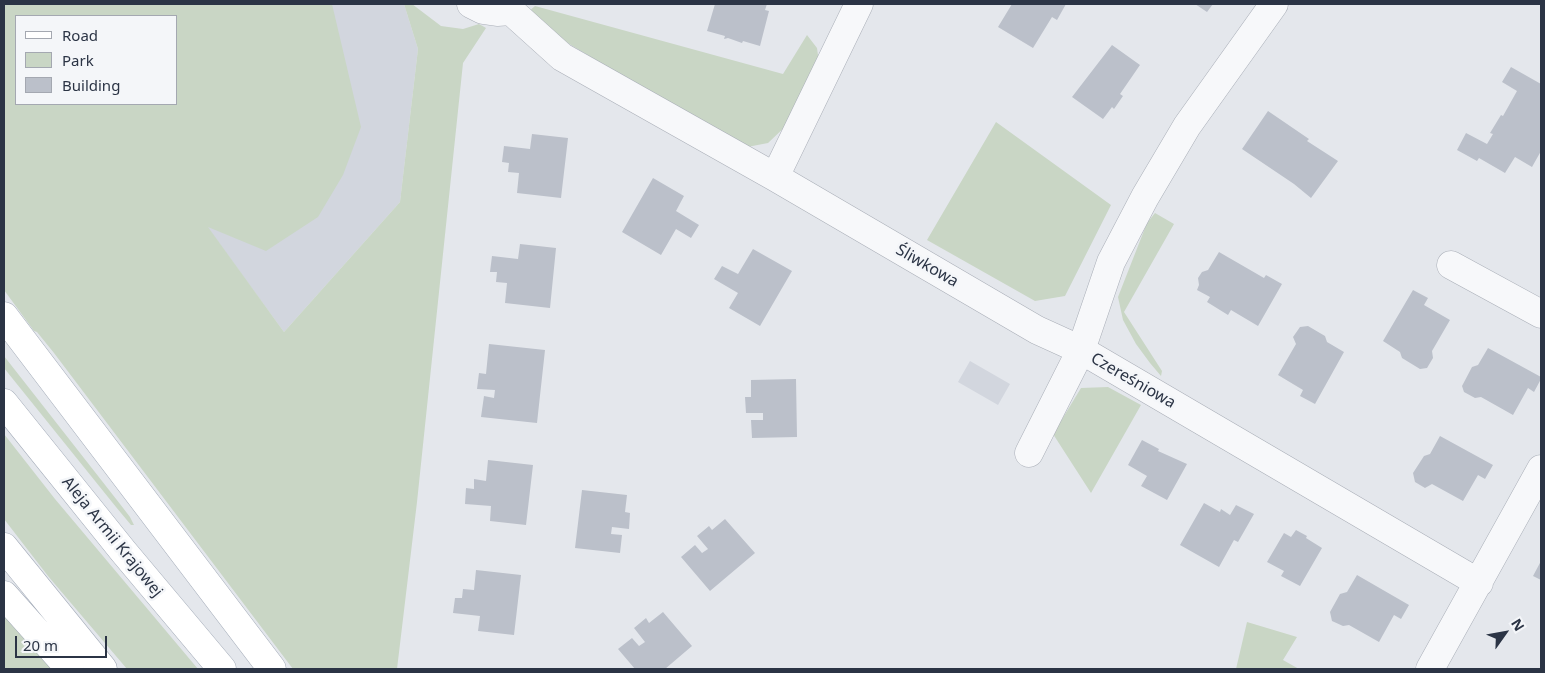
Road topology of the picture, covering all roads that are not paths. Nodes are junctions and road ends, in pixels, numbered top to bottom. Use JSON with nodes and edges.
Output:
{"nodes":[{"id":1,"x":471,"y":4,"type":"edge"},
{"id":2,"x":859,"y":4,"type":"edge"},
{"id":3,"x":1274,"y":4,"type":"edge"},
{"id":4,"x":511,"y":7,"type":"edge"},
{"id":5,"x":775,"y":177,"type":"junction"},
{"id":6,"x":1451,"y":265,"type":"dead end"},
{"id":7,"x":1541,"y":314,"type":"edge"},
{"id":8,"x":4,"y":316,"type":"edge"},
{"id":9,"x":1081,"y":350,"type":"junction"},
{"id":10,"x":4,"y":403,"type":"edge"},
{"id":11,"x":1029,"y":453,"type":"dead end"},
{"id":12,"x":1541,"y":469,"type":"edge"},
{"id":13,"x":4,"y":547,"type":"edge"},
{"id":14,"x":1479,"y":583,"type":"junction"},
{"id":15,"x":4,"y":595,"type":"edge"},
{"id":16,"x":70,"y":669,"type":"edge"},
{"id":17,"x":103,"y":669,"type":"edge"},
{"id":18,"x":222,"y":669,"type":"edge"},
{"id":19,"x":272,"y":669,"type":"edge"},
{"id":20,"x":1430,"y":669,"type":"edge"}],
"edges":[{"from":1,"to":4,"type":"street"},
{"from":2,"to":5,"type":"street"},
{"from":3,"to":9,"type":"street","name":"Czereśniowa"},
{"from":4,"to":5,"type":"street","name":"Śliwkowa"},
{"from":5,"to":9,"type":"street","name":"Śliwkowa"},
{"from":6,"to":7,"type":"street"},
{"from":8,"to":19,"type":"main road"},
{"from":9,"to":11,"type":"street"},
{"from":9,"to":14,"type":"street","name":"Czereśniowa"},
{"from":10,"to":18,"type":"main road","name":"Aleja Armii Krajowej"},
{"from":12,"to":14,"type":"street"},
{"from":13,"to":17,"type":"main road"},
{"from":14,"to":20,"type":"street"},
{"from":15,"to":16,"type":"main road"}]}
